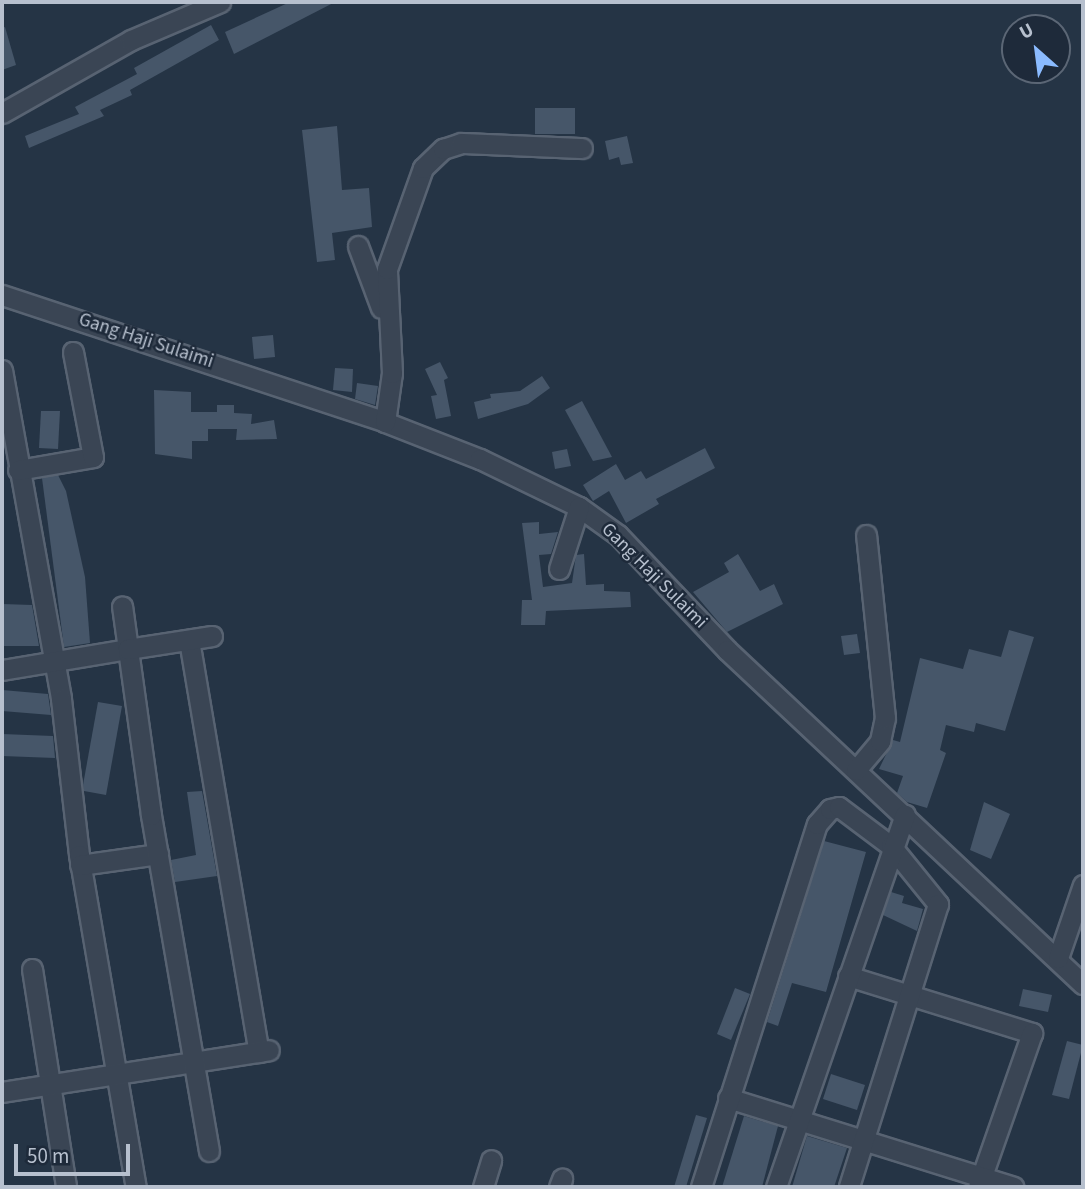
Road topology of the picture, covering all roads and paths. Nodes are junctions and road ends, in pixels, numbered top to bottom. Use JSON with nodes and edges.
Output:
{"nodes":[{"id":1,"x":220,"y":2,"type":"edge"},
{"id":2,"x":2,"y":113,"type":"edge"},
{"id":3,"x":582,"y":148,"type":"dead end"},
{"id":4,"x":358,"y":246,"type":"dead end"},
{"id":5,"x":2,"y":295,"type":"edge"},
{"id":6,"x":388,"y":325,"type":"junction"},
{"id":7,"x":73,"y":352,"type":"dead end"},
{"id":8,"x":2,"y":370,"type":"edge"},
{"id":9,"x":385,"y":422,"type":"junction"},
{"id":10,"x":18,"y":470,"type":"junction"},
{"id":11,"x":579,"y":507,"type":"junction"},
{"id":12,"x":866,"y":535,"type":"dead end"},
{"id":13,"x":559,"y":569,"type":"dead end"},
{"id":14,"x":122,"y":606,"type":"dead end"},
{"id":15,"x":212,"y":636,"type":"dead end"},
{"id":16,"x":189,"y":640,"type":"junction"},
{"id":17,"x":128,"y":649,"type":"junction"},
{"id":18,"x":54,"y":662,"type":"junction"},
{"id":19,"x":2,"y":670,"type":"edge"},
{"id":20,"x":856,"y":770,"type":"junction"},
{"id":21,"x":905,"y":815,"type":"junction"},
{"id":22,"x":891,"y":846,"type":"junction"},
{"id":23,"x":158,"y":854,"type":"junction"},
{"id":24,"x":80,"y":864,"type":"junction"},
{"id":25,"x":1083,"y":885,"type":"edge"},
{"id":26,"x":1058,"y":958,"type":"junction"},
{"id":27,"x":32,"y":969,"type":"dead end"},
{"id":28,"x":848,"y":976,"type":"junction"},
{"id":29,"x":1083,"y":984,"type":"edge"},
{"id":30,"x":911,"y":996,"type":"junction"},
{"id":31,"x":196,"y":1062,"type":"junction"},
{"id":32,"x":116,"y":1074,"type":"junction"},
{"id":33,"x":50,"y":1085,"type":"junction"},
{"id":34,"x":2,"y":1092,"type":"edge"},
{"id":35,"x":727,"y":1098,"type":"junction"},
{"id":36,"x":796,"y":1119,"type":"junction"},
{"id":37,"x":865,"y":1141,"type":"junction"},
{"id":38,"x":209,"y":1151,"type":"dead end"},
{"id":39,"x":491,"y":1160,"type":"dead end"},
{"id":40,"x":979,"y":1183,"type":"edge"},
{"id":41,"x":66,"y":1187,"type":"edge"},
{"id":42,"x":136,"y":1187,"type":"edge"},
{"id":43,"x":483,"y":1187,"type":"edge"},
{"id":44,"x":701,"y":1187,"type":"edge"},
{"id":45,"x":776,"y":1187,"type":"edge"},
{"id":46,"x":849,"y":1187,"type":"edge"},
{"id":47,"x":1013,"y":1187,"type":"edge"}],
"edges":[{"from":1,"to":2,"type":"street"},
{"from":3,"to":6,"type":"street"},
{"from":4,"to":6,"type":"street"},
{"from":5,"to":9,"type":"street","name":"Gang Haji Sulaimi"},
{"from":6,"to":9,"type":"street"},
{"from":7,"to":10,"type":"street"},
{"from":8,"to":10,"type":"street"},
{"from":9,"to":11,"type":"street","name":"Gang Haji Sulaimi"},
{"from":10,"to":18,"type":"street"},
{"from":11,"to":13,"type":"street"},
{"from":11,"to":20,"type":"street","name":"Gang Haji Sulaimi"},
{"from":12,"to":20,"type":"street"},
{"from":14,"to":17,"type":"street"},
{"from":15,"to":16,"type":"street"},
{"from":16,"to":17,"type":"street"},
{"from":16,"to":31,"type":"street"},
{"from":17,"to":18,"type":"street"},
{"from":17,"to":23,"type":"street"},
{"from":18,"to":19,"type":"street"},
{"from":18,"to":24,"type":"street"},
{"from":20,"to":21,"type":"street","name":"Gang Haji Sulaimi"},
{"from":21,"to":22,"type":"street"},
{"from":21,"to":26,"type":"street","name":"Gang Haji Sulaimi"},
{"from":22,"to":28,"type":"street"},
{"from":22,"to":30,"type":"street"},
{"from":22,"to":35,"type":"street"},
{"from":23,"to":24,"type":"street"},
{"from":23,"to":31,"type":"street"},
{"from":24,"to":32,"type":"street"},
{"from":25,"to":26,"type":"street"},
{"from":26,"to":29,"type":"street","name":"Gang Haji Sulaimi"},
{"from":27,"to":33,"type":"street"},
{"from":28,"to":30,"type":"street"},
{"from":28,"to":36,"type":"street"},
{"from":30,"to":37,"type":"street"},
{"from":30,"to":40,"type":"street"},
{"from":31,"to":32,"type":"street"},
{"from":31,"to":38,"type":"street"},
{"from":32,"to":33,"type":"street"},
{"from":32,"to":42,"type":"street"},
{"from":33,"to":34,"type":"street"},
{"from":33,"to":41,"type":"street"},
{"from":35,"to":36,"type":"street"},
{"from":35,"to":44,"type":"street"},
{"from":36,"to":37,"type":"street"},
{"from":36,"to":45,"type":"street"},
{"from":37,"to":40,"type":"street"},
{"from":37,"to":46,"type":"street"},
{"from":39,"to":43,"type":"street"},
{"from":40,"to":47,"type":"street"}]}
